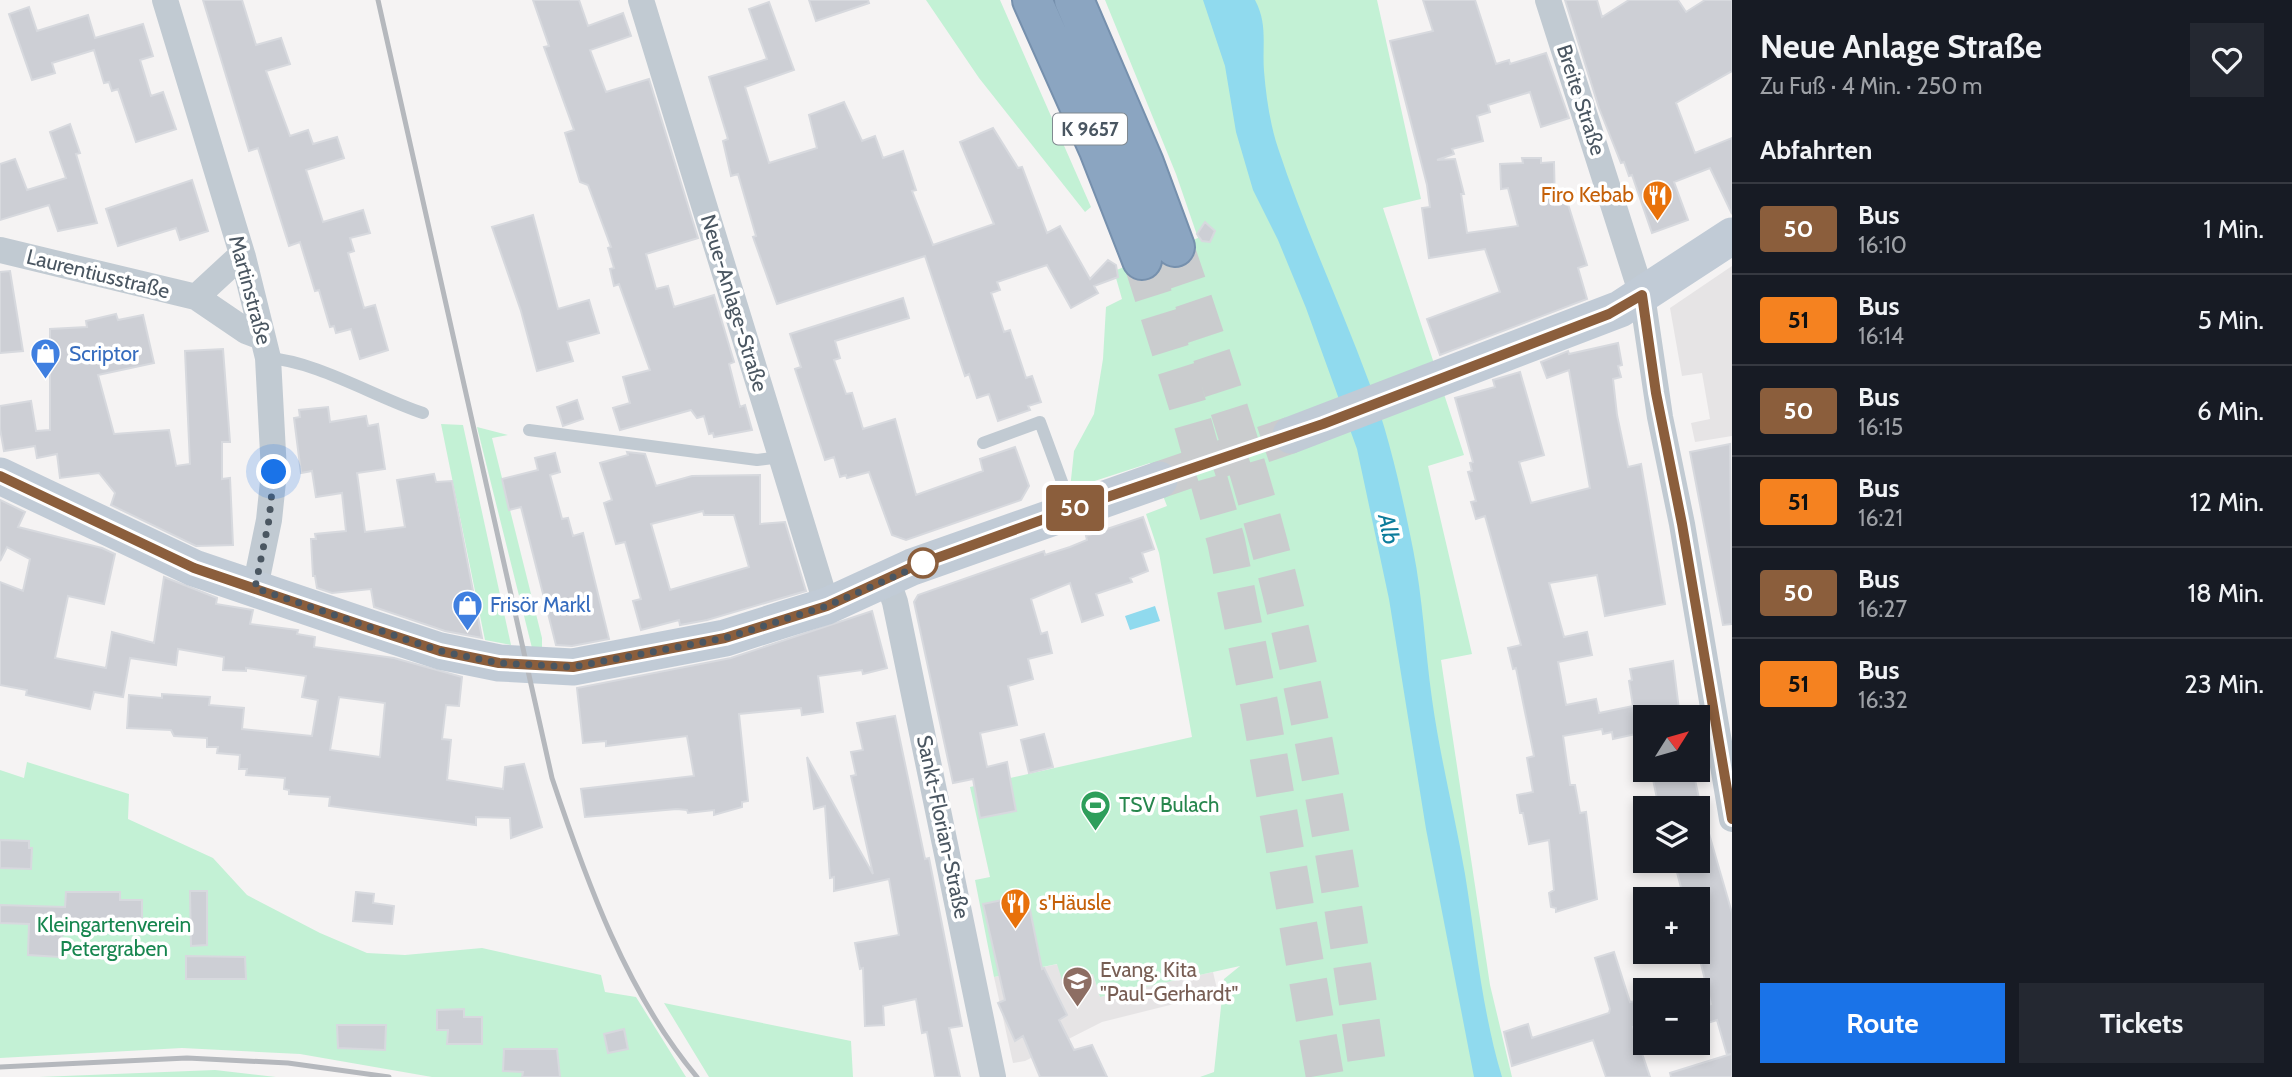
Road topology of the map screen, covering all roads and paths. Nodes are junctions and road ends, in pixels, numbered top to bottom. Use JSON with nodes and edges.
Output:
{"nodes":[{"id":1,"x":165,"y":0,"type":"edge"},
{"id":2,"x":641,"y":0,"type":"edge"},
{"id":3,"x":1032,"y":0,"type":"edge"},
{"id":4,"x":1548,"y":0,"type":"edge"},
{"id":5,"x":1079,"y":5,"type":"edge"},
{"id":6,"x":1732,"y":236,"type":"edge"},
{"id":7,"x":0,"y":250,"type":"edge"},
{"id":8,"x":243,"y":257,"type":"junction"},
{"id":9,"x":1642,"y":295,"type":"junction"},
{"id":10,"x":196,"y":297,"type":"junction"},
{"id":11,"x":265,"y":348,"type":"junction"},
{"id":12,"x":423,"y":413,"type":"dead end"},
{"id":13,"x":1312,"y":427,"type":"tunnel mouth"},
{"id":14,"x":529,"y":430,"type":"dead end"},
{"id":15,"x":983,"y":443,"type":"dead end"},
{"id":16,"x":781,"y":457,"type":"junction"},
{"id":17,"x":0,"y":476,"type":"edge"},
{"id":18,"x":1159,"y":480,"type":"tunnel mouth"},
{"id":19,"x":1072,"y":509,"type":"junction"},
{"id":20,"x":887,"y":579,"type":"junction"},
{"id":21,"x":255,"y":588,"type":"junction"},
{"id":22,"x":827,"y":606,"type":"junction"},
{"id":23,"x":1732,"y":819,"type":"edge"},
{"id":24,"x":993,"y":1077,"type":"edge"}],
"edges":[{"from":1,"to":8,"type":"street","name":"Martinstraße"},
{"from":2,"to":16,"type":"street","name":"Neue-Anlage-Straße"},
{"from":3,"to":5,"type":"highway","number":"K 9657"},
{"from":4,"to":9,"type":"street","name":"Breite Straße"},
{"from":6,"to":9,"type":"street"},
{"from":7,"to":10,"type":"street","name":"Laurentiusstraße"},
{"from":8,"to":10,"type":"street","name":"Laurentiusstraße"},
{"from":8,"to":11,"type":"street","name":"Martinstraße"},
{"from":9,"to":13,"type":"street"},
{"from":9,"to":23,"type":"street","name":"Breite Straße"},
{"from":10,"to":11,"type":"street","name":"Laurentiusstraße"},
{"from":11,"to":12,"type":"lane","name":"Laurentiusstraße"},
{"from":11,"to":21,"type":"street","name":"Martinstraße"},
{"from":14,"to":16,"type":"lane"},
{"from":15,"to":19,"type":"lane"},
{"from":16,"to":22,"type":"street","name":"Neue-Anlage-Straße"},
{"from":17,"to":21,"type":"street"},
{"from":18,"to":19,"type":"street"},
{"from":19,"to":20,"type":"street"},
{"from":20,"to":22,"type":"street"},
{"from":20,"to":24,"type":"street","name":"Sankt-Florian-Straße"},
{"from":21,"to":22,"type":"street"}]}
